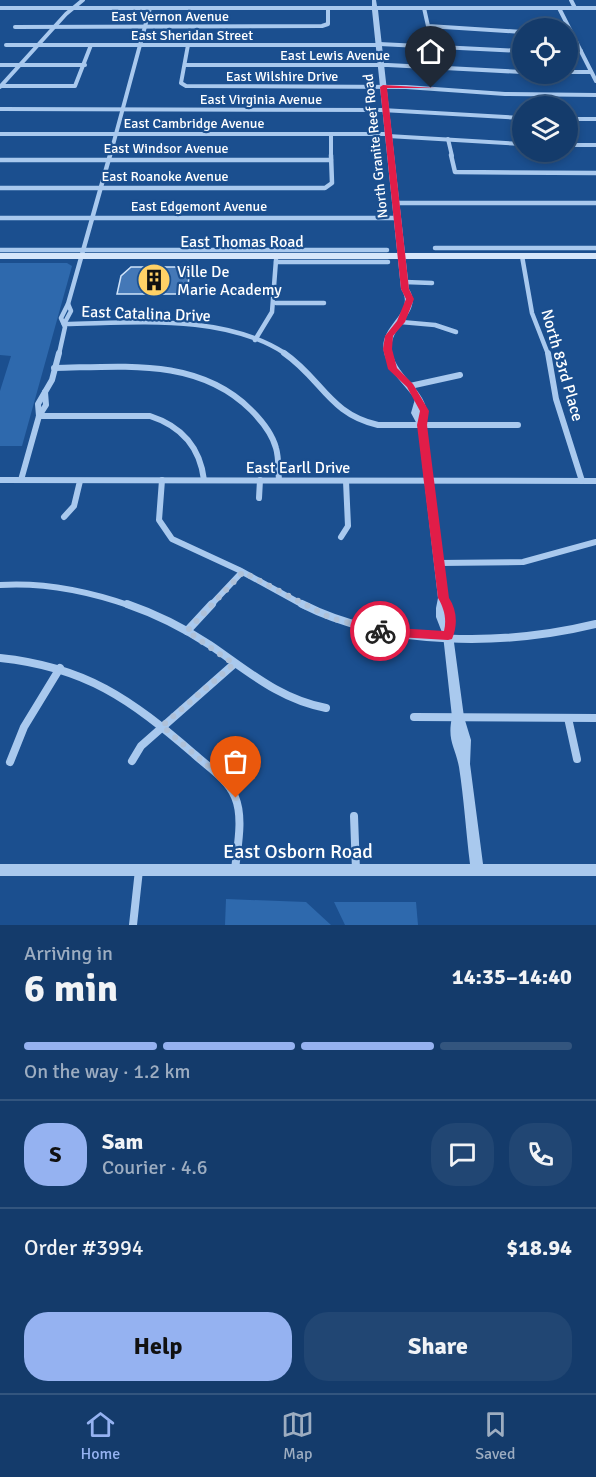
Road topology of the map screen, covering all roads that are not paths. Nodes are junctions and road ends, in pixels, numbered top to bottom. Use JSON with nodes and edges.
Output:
{"nodes":[{"id":1,"x":83,"y":0,"type":"edge"},
{"id":2,"x":374,"y":0,"type":"edge"},
{"id":3,"x":571,"y":0,"type":"edge"},
{"id":4,"x":0,"y":8,"type":"edge"},
{"id":5,"x":72,"y":8,"type":"junction"},
{"id":6,"x":150,"y":8,"type":"junction"},
{"id":7,"x":328,"y":8,"type":"junction"},
{"id":8,"x":375,"y":8,"type":"junction"},
{"id":9,"x":424,"y":8,"type":"junction"},
{"id":10,"x":559,"y":8,"type":"junction"},
{"id":11,"x":575,"y":8,"type":"junction"},
{"id":12,"x":596,"y":8,"type":"edge"},
{"id":13,"x":563,"y":18,"type":"edge"},
{"id":14,"x":15,"y":27,"type":"dead end"},
{"id":15,"x":55,"y":27,"type":"junction"},
{"id":16,"x":145,"y":27,"type":"junction"},
{"id":17,"x":512,"y":31,"type":"edge"},
{"id":18,"x":6,"y":45,"type":"dead end"},
{"id":19,"x":38,"y":45,"type":"junction"},
{"id":20,"x":92,"y":45,"type":"junction"},
{"id":21,"x":140,"y":45,"type":"junction"},
{"id":22,"x":188,"y":45,"type":"junction"},
{"id":23,"x":379,"y":45,"type":"junction"},
{"id":24,"x":578,"y":48,"type":"edge"},
{"id":25,"x":512,"y":51,"type":"edge"},
{"id":26,"x":580,"y":51,"type":"joint"},
{"id":27,"x":0,"y":65,"type":"edge"},
{"id":28,"x":20,"y":65,"type":"junction"},
{"id":29,"x":85,"y":65,"type":"junction"},
{"id":30,"x":184,"y":65,"type":"junction"},
{"id":31,"x":381,"y":65,"type":"junction"},
{"id":32,"x":512,"y":72,"type":"edge"},
{"id":33,"x":578,"y":72,"type":"edge"},
{"id":34,"x":591,"y":72,"type":"junction"},
{"id":35,"x":596,"y":81,"type":"edge"},
{"id":36,"x":0,"y":87,"type":"edge"},
{"id":37,"x":383,"y":87,"type":"junction"},
{"id":38,"x":596,"y":94,"type":"edge"},
{"id":39,"x":0,"y":109,"type":"edge"},
{"id":40,"x":123,"y":109,"type":"junction"},
{"id":41,"x":386,"y":110,"type":"junction"},
{"id":42,"x":512,"y":117,"type":"edge"},
{"id":43,"x":578,"y":119,"type":"edge"},
{"id":44,"x":596,"y":119,"type":"edge"},
{"id":45,"x":0,"y":134,"type":"edge"},
{"id":46,"x":116,"y":134,"type":"junction"},
{"id":47,"x":331,"y":134,"type":"junction"},
{"id":48,"x":388,"y":135,"type":"junction"},
{"id":49,"x":448,"y":139,"type":"junction"},
{"id":50,"x":512,"y":143,"type":"edge"},
{"id":51,"x":578,"y":145,"type":"edge"},
{"id":52,"x":596,"y":145,"type":"edge"},
{"id":53,"x":0,"y":160,"type":"edge"},
{"id":54,"x":109,"y":160,"type":"junction"},
{"id":55,"x":332,"y":160,"type":"junction"},
{"id":56,"x":596,"y":173,"type":"edge"},
{"id":57,"x":0,"y":188,"type":"edge"},
{"id":58,"x":101,"y":188,"type":"junction"},
{"id":59,"x":396,"y":202,"type":"junction"},
{"id":60,"x":596,"y":203,"type":"edge"},
{"id":61,"x":0,"y":218,"type":"edge"},
{"id":62,"x":93,"y":218,"type":"junction"},
{"id":63,"x":397,"y":218,"type":"junction"},
{"id":64,"x":435,"y":248,"type":"dead end"},
{"id":65,"x":0,"y":250,"type":"edge"},
{"id":66,"x":387,"y":250,"type":"dead end"},
{"id":67,"x":595,"y":251,"type":"edge"},
{"id":68,"x":483,"y":252,"type":"junction"},
{"id":69,"x":82,"y":253,"type":"junction"},
{"id":70,"x":0,"y":256,"type":"edge"},
{"id":71,"x":401,"y":256,"type":"junction"},
{"id":72,"x":522,"y":256,"type":"junction"},
{"id":73,"x":276,"y":259,"type":"junction"},
{"id":74,"x":388,"y":262,"type":"dead end"},
{"id":75,"x":432,"y":283,"type":"dead end"},
{"id":76,"x":405,"y":286,"type":"junction"},
{"id":77,"x":276,"y":303,"type":"junction"},
{"id":78,"x":324,"y":303,"type":"dead end"},
{"id":79,"x":401,"y":322,"type":"junction"},
{"id":80,"x":64,"y":324,"type":"junction"},
{"id":81,"x":456,"y":332,"type":"dead end"},
{"id":82,"x":255,"y":340,"type":"junction"},
{"id":83,"x":54,"y":368,"type":"junction"},
{"id":84,"x":460,"y":375,"type":"dead end"},
{"id":85,"x":410,"y":386,"type":"junction"},
{"id":86,"x":39,"y":416,"type":"junction"},
{"id":87,"x":422,"y":425,"type":"junction"},
{"id":88,"x":518,"y":425,"type":"dead end"},
{"id":89,"x":0,"y":480,"type":"edge"},
{"id":90,"x":21,"y":480,"type":"junction"},
{"id":91,"x":162,"y":480,"type":"junction"},
{"id":92,"x":204,"y":480,"type":"junction"},
{"id":93,"x":260,"y":480,"type":"junction"},
{"id":94,"x":279,"y":480,"type":"junction"},
{"id":95,"x":429,"y":480,"type":"junction"},
{"id":96,"x":80,"y":481,"type":"junction"},
{"id":97,"x":346,"y":481,"type":"junction"},
{"id":98,"x":582,"y":481,"type":"junction"},
{"id":99,"x":596,"y":481,"type":"edge"},
{"id":100,"x":259,"y":498,"type":"dead end"},
{"id":101,"x":64,"y":517,"type":"dead end"},
{"id":102,"x":342,"y":537,"type":"dead end"},
{"id":103,"x":596,"y":542,"type":"edge"},
{"id":104,"x":440,"y":563,"type":"junction"},
{"id":105,"x":243,"y":572,"type":"junction"},
{"id":106,"x":0,"y":585,"type":"edge"},
{"id":107,"x":596,"y":624,"type":"edge"},
{"id":108,"x":187,"y":631,"type":"junction"},
{"id":109,"x":448,"y":635,"type":"junction"},
{"id":110,"x":0,"y":658,"type":"edge"},
{"id":111,"x":234,"y":664,"type":"junction"},
{"id":112,"x":60,"y":668,"type":"junction"},
{"id":113,"x":326,"y":708,"type":"dead end"},
{"id":114,"x":414,"y":717,"type":"dead end"},
{"id":115,"x":458,"y":717,"type":"junction"},
{"id":116,"x":568,"y":718,"type":"junction"},
{"id":117,"x":596,"y":718,"type":"edge"},
{"id":118,"x":162,"y":726,"type":"junction"},
{"id":119,"x":577,"y":759,"type":"dead end"},
{"id":120,"x":132,"y":761,"type":"dead end"},
{"id":121,"x":10,"y":762,"type":"dead end"},
{"id":122,"x":354,"y":816,"type":"dead end"},
{"id":123,"x":139,"y":869,"type":"junction"},
{"id":124,"x":0,"y":870,"type":"edge"},
{"id":125,"x":235,"y":870,"type":"junction"},
{"id":126,"x":477,"y":870,"type":"junction"},
{"id":127,"x":596,"y":870,"type":"edge"},
{"id":128,"x":356,"y":871,"type":"junction"},
{"id":129,"x":133,"y":925,"type":"edge"}],
"edges":[{"from":1,"to":5,"type":"street"},
{"from":2,"to":8,"type":"street","name":"North Granite Reef Road"},
{"from":3,"to":11,"type":"street"},
{"from":4,"to":5,"type":"street"},
{"from":5,"to":6,"type":"street"},
{"from":5,"to":15,"type":"street"},
{"from":6,"to":7,"type":"street"},
{"from":6,"to":16,"type":"street"},
{"from":7,"to":8,"type":"street"},
{"from":7,"to":16,"type":"street","name":"East Vernon Avenue"},
{"from":8,"to":9,"type":"street"},
{"from":8,"to":23,"type":"street","name":"North Granite Reef Road"},
{"from":9,"to":10,"type":"street"},
{"from":9,"to":17,"type":"street"},
{"from":10,"to":11,"type":"street"},
{"from":10,"to":13,"type":"street"},
{"from":11,"to":12,"type":"street"},
{"from":14,"to":15,"type":"street","name":"East Vernon Avenue"},
{"from":15,"to":16,"type":"street","name":"East Vernon Avenue"},
{"from":15,"to":19,"type":"street"},
{"from":16,"to":21,"type":"street"},
{"from":18,"to":19,"type":"street","name":"East Sheridan Street"},
{"from":19,"to":20,"type":"street","name":"East Sheridan Street"},
{"from":19,"to":28,"type":"street"},
{"from":20,"to":21,"type":"street","name":"East Sheridan Street"},
{"from":20,"to":29,"type":"street"},
{"from":21,"to":22,"type":"street","name":"East Sheridan Street"},
{"from":21,"to":40,"type":"street"},
{"from":22,"to":23,"type":"street","name":"East Sheridan Street"},
{"from":22,"to":30,"type":"street"},
{"from":23,"to":25,"type":"street","name":"East Sheridan Street"},
{"from":23,"to":31,"type":"street","name":"North Granite Reef Road"},
{"from":24,"to":26,"type":"street"},
{"from":26,"to":34,"type":"street"},
{"from":27,"to":28,"type":"street"},
{"from":28,"to":29,"type":"street"},
{"from":28,"to":36,"type":"street"},
{"from":29,"to":36,"type":"street"},
{"from":30,"to":31,"type":"street","name":"East Lewis Avenue"},
{"from":30,"to":37,"type":"street","name":"East Wilshire Drive"},
{"from":31,"to":32,"type":"street","name":"East Lewis Avenue"},
{"from":31,"to":37,"type":"street","name":"North Granite Reef Road"},
{"from":33,"to":34,"type":"street"},
{"from":34,"to":35,"type":"street"},
{"from":37,"to":38,"type":"street","name":"East Wilshire Drive"},
{"from":37,"to":41,"type":"street","name":"North Granite Reef Road"},
{"from":39,"to":40,"type":"street","name":"East Virginia Avenue"},
{"from":40,"to":41,"type":"street","name":"East Virginia Avenue"},
{"from":40,"to":46,"type":"street"},
{"from":41,"to":42,"type":"street","name":"East Virginia Avenue"},
{"from":41,"to":48,"type":"street","name":"North Granite Reef Road"},
{"from":43,"to":44,"type":"street"},
{"from":45,"to":46,"type":"street","name":"East Cambridge Avenue"},
{"from":46,"to":47,"type":"street","name":"East Cambridge Avenue"},
{"from":46,"to":54,"type":"street"},
{"from":47,"to":48,"type":"street","name":"East Cambridge Avenue"},
{"from":47,"to":55,"type":"street"},
{"from":48,"to":49,"type":"street","name":"East Cambridge Avenue"},
{"from":48,"to":59,"type":"street","name":"North Granite Reef Road"},
{"from":49,"to":50,"type":"street","name":"East Cambridge Avenue"},
{"from":49,"to":56,"type":"street"},
{"from":51,"to":52,"type":"street"},
{"from":53,"to":54,"type":"street","name":"East Windsor Avenue"},
{"from":54,"to":55,"type":"street","name":"East Windsor Avenue"},
{"from":54,"to":58,"type":"street"},
{"from":55,"to":58,"type":"street","name":"East Roanoke Avenue"},
{"from":57,"to":58,"type":"street","name":"East Roanoke Avenue"},
{"from":58,"to":62,"type":"street"},
{"from":59,"to":60,"type":"street"},
{"from":59,"to":63,"type":"street","name":"North Granite Reef Road"},
{"from":61,"to":62,"type":"street","name":"East Edgemont Avenue"},
{"from":62,"to":63,"type":"street","name":"East Edgemont Avenue"},
{"from":62,"to":69,"type":"street"},
{"from":63,"to":71,"type":"street","name":"North Granite Reef Road"},
{"from":64,"to":68,"type":"street","name":"East Thomas Road"},
{"from":65,"to":69,"type":"street","name":"East Thomas Road"},
{"from":66,"to":69,"type":"street","name":"East Thomas Road"},
{"from":67,"to":68,"type":"street","name":"East Thomas Road"},
{"from":67,"to":72,"type":"main road","name":"East Thomas Road"},
{"from":68,"to":71,"type":"main road","name":"East Thomas Road"},
{"from":68,"to":72,"type":"main road","name":"East Thomas Road"},
{"from":69,"to":70,"type":"main road","name":"East Thomas Road"},
{"from":69,"to":73,"type":"main road","name":"East Thomas Road"},
{"from":69,"to":80,"type":"street"},
{"from":71,"to":73,"type":"main road","name":"East Thomas Road"},
{"from":71,"to":76,"type":"street","name":"North Granite Reef Road"},
{"from":72,"to":98,"type":"street","name":"North 83rd Place"},
{"from":73,"to":74,"type":"street","name":"East Thomas Road"},
{"from":73,"to":77,"type":"street"},
{"from":75,"to":76,"type":"street"},
{"from":76,"to":79,"type":"street","name":"North Granite Reef Road"},
{"from":77,"to":78,"type":"street"},
{"from":77,"to":82,"type":"street"},
{"from":79,"to":81,"type":"street"},
{"from":79,"to":85,"type":"street","name":"North Granite Reef Road"},
{"from":80,"to":82,"type":"street","name":"East Catalina Drive"},
{"from":80,"to":83,"type":"street"},
{"from":82,"to":87,"type":"street","name":"East Catalina Drive"},
{"from":83,"to":86,"type":"street"},
{"from":83,"to":94,"type":"street"},
{"from":84,"to":85,"type":"street"},
{"from":85,"to":87,"type":"street","name":"North Granite Reef Road"},
{"from":86,"to":90,"type":"street"},
{"from":86,"to":92,"type":"street"},
{"from":87,"to":88,"type":"street"},
{"from":87,"to":95,"type":"street","name":"North Granite Reef Road"},
{"from":89,"to":90,"type":"street","name":"East Earll Drive"},
{"from":90,"to":96,"type":"street","name":"East Earll Drive"},
{"from":91,"to":92,"type":"street","name":"East Earll Drive"},
{"from":91,"to":96,"type":"street","name":"East Earll Drive"},
{"from":91,"to":105,"type":"street"},
{"from":92,"to":93,"type":"street","name":"East Earll Drive"},
{"from":93,"to":94,"type":"street","name":"East Earll Drive"},
{"from":93,"to":100,"type":"street"},
{"from":94,"to":97,"type":"street","name":"East Earll Drive"},
{"from":95,"to":97,"type":"street","name":"East Earll Drive"},
{"from":95,"to":98,"type":"street","name":"East Earll Drive"},
{"from":95,"to":104,"type":"street","name":"North Granite Reef Road"},
{"from":96,"to":101,"type":"street"},
{"from":97,"to":102,"type":"street"},
{"from":98,"to":99,"type":"street","name":"East Earll Drive"},
{"from":103,"to":104,"type":"street"},
{"from":104,"to":109,"type":"street","name":"North Granite Reef Road"},
{"from":105,"to":108,"type":"street"},
{"from":105,"to":109,"type":"street"},
{"from":106,"to":108,"type":"street"},
{"from":107,"to":109,"type":"street"},
{"from":108,"to":111,"type":"street"},
{"from":109,"to":115,"type":"street","name":"North Granite Reef Road"},
{"from":110,"to":112,"type":"street"},
{"from":111,"to":113,"type":"street"},
{"from":111,"to":118,"type":"street"},
{"from":112,"to":118,"type":"street"},
{"from":112,"to":121,"type":"street"},
{"from":114,"to":115,"type":"street"},
{"from":115,"to":116,"type":"street"},
{"from":115,"to":126,"type":"street","name":"North Granite Reef Road"},
{"from":116,"to":117,"type":"street"},
{"from":116,"to":119,"type":"street"},
{"from":118,"to":120,"type":"street"},
{"from":118,"to":125,"type":"street"},
{"from":122,"to":128,"type":"street"},
{"from":123,"to":124,"type":"street","name":"East Osborn Road"},
{"from":123,"to":125,"type":"street","name":"East Osborn Road"},
{"from":123,"to":129,"type":"street"},
{"from":125,"to":128,"type":"street","name":"East Osborn Road"},
{"from":126,"to":127,"type":"street","name":"East Osborn Road"},
{"from":126,"to":128,"type":"street","name":"East Osborn Road"}]}
